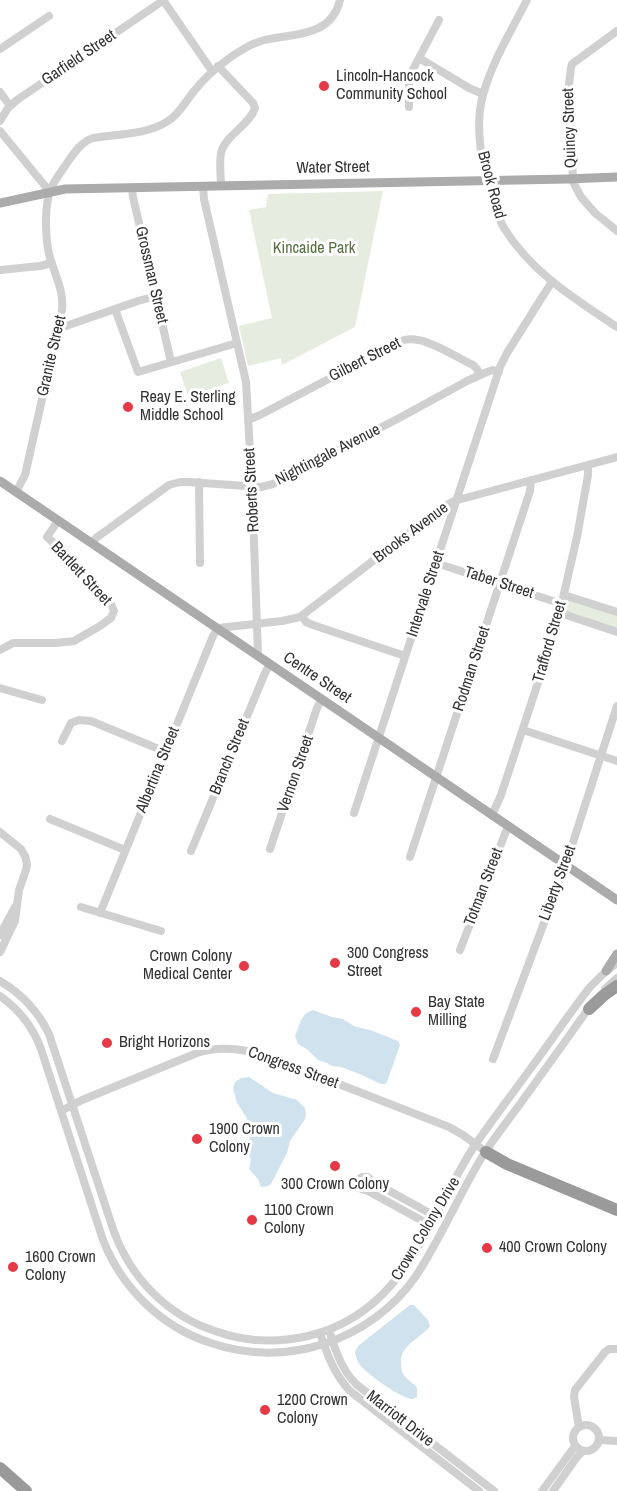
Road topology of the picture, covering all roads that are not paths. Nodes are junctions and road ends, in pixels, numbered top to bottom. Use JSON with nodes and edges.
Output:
{"nodes":[{"id":1,"x":163,"y":0,"type":"edge"},
{"id":2,"x":340,"y":0,"type":"edge"},
{"id":3,"x":527,"y":0,"type":"edge"},
{"id":4,"x":49,"y":16,"type":"dead end"},
{"id":5,"x":439,"y":20,"type":"dead end"},
{"id":6,"x":617,"y":31,"type":"edge"},
{"id":7,"x":0,"y":49,"type":"edge"},
{"id":8,"x":419,"y":58,"type":"junction"},
{"id":9,"x":215,"y":69,"type":"junction"},
{"id":10,"x":0,"y":92,"type":"edge"},
{"id":11,"x":483,"y":94,"type":"junction"},
{"id":12,"x":10,"y":106,"type":"junction"},
{"id":13,"x":409,"y":107,"type":"dead end"},
{"id":14,"x":0,"y":121,"type":"edge"},
{"id":15,"x":0,"y":131,"type":"edge"},
{"id":16,"x":617,"y":177,"type":"edge"},
{"id":17,"x":572,"y":179,"type":"junction"},
{"id":18,"x":487,"y":181,"type":"junction"},
{"id":19,"x":203,"y":186,"type":"junction"},
{"id":20,"x":221,"y":186,"type":"junction"},
{"id":21,"x":132,"y":188,"type":"junction"},
{"id":22,"x":50,"y":192,"type":"junction"},
{"id":23,"x":0,"y":203,"type":"edge"},
{"id":24,"x":617,"y":231,"type":"edge"},
{"id":25,"x":51,"y":263,"type":"junction"},
{"id":26,"x":0,"y":270,"type":"edge"},
{"id":27,"x":552,"y":282,"type":"junction"},
{"id":28,"x":156,"y":296,"type":"junction"},
{"id":29,"x":115,"y":309,"type":"junction"},
{"id":30,"x":59,"y":326,"type":"junction"},
{"id":31,"x":617,"y":327,"type":"edge"},
{"id":32,"x":237,"y":343,"type":"junction"},
{"id":33,"x":171,"y":362,"type":"junction"},
{"id":34,"x":499,"y":372,"type":"junction"},
{"id":35,"x":480,"y":375,"type":"junction"},
{"id":36,"x":248,"y":420,"type":"junction"},
{"id":37,"x":617,"y":457,"type":"edge"},
{"id":38,"x":588,"y":465,"type":"junction"},
{"id":39,"x":531,"y":480,"type":"junction"},
{"id":40,"x":0,"y":481,"type":"edge"},
{"id":41,"x":199,"y":483,"type":"junction"},
{"id":42,"x":252,"y":486,"type":"junction"},
{"id":43,"x":16,"y":492,"type":"junction"},
{"id":44,"x":457,"y":500,"type":"junction"},
{"id":45,"x":58,"y":521,"type":"junction"},
{"id":46,"x":91,"y":543,"type":"junction"},
{"id":47,"x":200,"y":563,"type":"dead end"},
{"id":48,"x":436,"y":563,"type":"junction"},
{"id":49,"x":500,"y":583,"type":"junction"},
{"id":50,"x":564,"y":595,"type":"junction"},
{"id":51,"x":562,"y":604,"type":"junction"},
{"id":52,"x":617,"y":612,"type":"edge"},
{"id":53,"x":560,"y":614,"type":"junction"},
{"id":54,"x":302,"y":616,"type":"junction"},
{"id":55,"x":258,"y":624,"type":"junction"},
{"id":56,"x":218,"y":628,"type":"junction"},
{"id":57,"x":617,"y":632,"type":"edge"},
{"id":58,"x":0,"y":650,"type":"edge"},
{"id":59,"x":258,"y":655,"type":"junction"},
{"id":60,"x":405,"y":656,"type":"junction"},
{"id":61,"x":270,"y":663,"type":"junction"},
{"id":62,"x":0,"y":688,"type":"edge"},
{"id":63,"x":322,"y":699,"type":"junction"},
{"id":64,"x":42,"y":700,"type":"dead end"},
{"id":65,"x":617,"y":706,"type":"edge"},
{"id":66,"x":523,"y":730,"type":"junction"},
{"id":67,"x":379,"y":738,"type":"junction"},
{"id":68,"x":62,"y":741,"type":"dead end"},
{"id":69,"x":166,"y":752,"type":"junction"},
{"id":70,"x":601,"y":756,"type":"junction"},
{"id":71,"x":617,"y":761,"type":"edge"},
{"id":72,"x":437,"y":777,"type":"junction"},
{"id":73,"x":354,"y":813,"type":"dead end"},
{"id":74,"x":492,"y":815,"type":"junction"},
{"id":75,"x":50,"y":819,"type":"dead end"},
{"id":76,"x":508,"y":826,"type":"junction"},
{"id":77,"x":0,"y":832,"type":"edge"},
{"id":78,"x":125,"y":849,"type":"junction"},
{"id":79,"x":270,"y":849,"type":"dead end"},
{"id":80,"x":191,"y":851,"type":"dead end"},
{"id":81,"x":410,"y":857,"type":"dead end"},
{"id":82,"x":566,"y":864,"type":"junction"},
{"id":83,"x":617,"y":900,"type":"edge"},
{"id":84,"x":16,"y":906,"type":"junction"},
{"id":85,"x":81,"y":907,"type":"dead end"},
{"id":86,"x":100,"y":913,"type":"junction"},
{"id":87,"x":161,"y":931,"type":"dead end"},
{"id":88,"x":0,"y":935,"type":"edge"},
{"id":89,"x":460,"y":950,"type":"dead end"},
{"id":90,"x":0,"y":952,"type":"edge"},
{"id":91,"x":617,"y":954,"type":"edge"},
{"id":92,"x":617,"y":963,"type":"edge"},
{"id":93,"x":606,"y":971,"type":"junction"},
{"id":94,"x":617,"y":978,"type":"edge"},
{"id":95,"x":0,"y":981,"type":"edge"},
{"id":96,"x":617,"y":986,"type":"edge"},
{"id":97,"x":0,"y":996,"type":"edge"},
{"id":98,"x":589,"y":1009,"type":"junction"},
{"id":99,"x":493,"y":1059,"type":"dead end"},
{"id":100,"x":72,"y":1105,"type":"junction"},
{"id":101,"x":61,"y":1111,"type":"junction"},
{"id":102,"x":481,"y":1148,"type":"junction"},
{"id":103,"x":617,"y":1210,"type":"edge"},
{"id":104,"x":435,"y":1216,"type":"junction"},
{"id":105,"x":430,"y":1225,"type":"junction"},
{"id":106,"x":329,"y":1329,"type":"junction"},
{"id":107,"x":320,"y":1333,"type":"junction"},
{"id":108,"x":333,"y":1341,"type":"junction"},
{"id":109,"x":324,"y":1344,"type":"junction"},
{"id":110,"x":617,"y":1349,"type":"edge"},
{"id":111,"x":579,"y":1427,"type":"junction"},
{"id":112,"x":599,"y":1440,"type":"junction"},
{"id":113,"x":617,"y":1441,"type":"edge"},
{"id":114,"x":575,"y":1446,"type":"junction"},
{"id":115,"x":584,"y":1451,"type":"junction"},
{"id":116,"x":0,"y":1468,"type":"edge"},
{"id":117,"x":26,"y":1491,"type":"edge"},
{"id":118,"x":479,"y":1491,"type":"edge"},
{"id":119,"x":494,"y":1491,"type":"edge"},
{"id":120,"x":542,"y":1491,"type":"edge"},
{"id":121,"x":553,"y":1491,"type":"edge"}],
"edges":[{"from":1,"to":9,"type":"street"},
{"from":1,"to":12,"type":"street","name":"Garfield Street"},
{"from":2,"to":9,"type":"street","name":"Granite Street"},
{"from":3,"to":11,"type":"street","name":"Brook Road"},
{"from":4,"to":7,"type":"street"},
{"from":5,"to":8,"type":"street"},
{"from":6,"to":17,"type":"street","name":"Quincy Street"},
{"from":8,"to":11,"type":"street"},
{"from":8,"to":13,"type":"street"},
{"from":9,"to":20,"type":"street"},
{"from":9,"to":22,"type":"street","name":"Granite Street"},
{"from":10,"to":12,"type":"street"},
{"from":11,"to":18,"type":"street","name":"Brook Road"},
{"from":12,"to":14,"type":"street","name":"Garfield Street"},
{"from":15,"to":22,"type":"street"},
{"from":16,"to":17,"type":"main road","name":"Water Street"},
{"from":17,"to":18,"type":"main road","name":"Water Street"},
{"from":17,"to":24,"type":"street","name":"Quincy Street"},
{"from":18,"to":20,"type":"main road","name":"Water Street"},
{"from":18,"to":27,"type":"street","name":"Brook Road"},
{"from":19,"to":20,"type":"main road","name":"Water Street"},
{"from":19,"to":21,"type":"main road","name":"Water Street"},
{"from":19,"to":32,"type":"street","name":"Roberts Street"},
{"from":21,"to":22,"type":"main road","name":"Water Street"},
{"from":21,"to":28,"type":"street","name":"Grossman Street"},
{"from":22,"to":23,"type":"main road","name":"Water Street"},
{"from":22,"to":25,"type":"street","name":"Granite Street"},
{"from":25,"to":26,"type":"street"},
{"from":25,"to":30,"type":"street","name":"Granite Street"},
{"from":27,"to":31,"type":"street","name":"Brook Road"},
{"from":27,"to":34,"type":"street","name":"Intervale Street"},
{"from":28,"to":29,"type":"street"},
{"from":28,"to":33,"type":"street","name":"Grossman Street"},
{"from":29,"to":30,"type":"street"},
{"from":29,"to":33,"type":"street"},
{"from":30,"to":43,"type":"street","name":"Granite Street"},
{"from":32,"to":33,"type":"street"},
{"from":32,"to":36,"type":"street","name":"Roberts Street"},
{"from":34,"to":35,"type":"street","name":"Nightingale Avenue"},
{"from":34,"to":44,"type":"street","name":"Intervale Street"},
{"from":35,"to":36,"type":"street","name":"Gilbert Street"},
{"from":35,"to":42,"type":"street","name":"Nightingale Avenue"},
{"from":36,"to":42,"type":"street","name":"Roberts Street"},
{"from":37,"to":38,"type":"street","name":"Brooks Avenue"},
{"from":38,"to":39,"type":"street","name":"Brooks Avenue"},
{"from":38,"to":50,"type":"street","name":"Trafford Street"},
{"from":39,"to":44,"type":"street","name":"Brooks Avenue"},
{"from":39,"to":49,"type":"street","name":"Rodman Street"},
{"from":40,"to":43,"type":"main road","name":"Centre Street"},
{"from":41,"to":42,"type":"street","name":"Nightingale Avenue"},
{"from":41,"to":46,"type":"street","name":"Nightingale Avenue"},
{"from":41,"to":47,"type":"street"},
{"from":42,"to":55,"type":"street","name":"Roberts Street"},
{"from":43,"to":45,"type":"main road","name":"Centre Street"},
{"from":44,"to":48,"type":"street","name":"Intervale Street"},
{"from":44,"to":54,"type":"street","name":"Brooks Avenue"},
{"from":45,"to":46,"type":"main road","name":"Centre Street"},
{"from":45,"to":58,"type":"street","name":"Bartlett Street"},
{"from":46,"to":56,"type":"main road","name":"Centre Street"},
{"from":48,"to":49,"type":"street","name":"Taber Street"},
{"from":48,"to":60,"type":"street","name":"Intervale Street"},
{"from":49,"to":51,"type":"street","name":"Taber Street"},
{"from":49,"to":72,"type":"street","name":"Rodman Street"},
{"from":50,"to":51,"type":"street","name":"Trafford Street"},
{"from":50,"to":52,"type":"street"},
{"from":51,"to":53,"type":"street","name":"Trafford Street"},
{"from":53,"to":57,"type":"street"},
{"from":53,"to":66,"type":"street","name":"Trafford Street"},
{"from":54,"to":55,"type":"street","name":"Brooks Avenue"},
{"from":54,"to":60,"type":"street"},
{"from":55,"to":56,"type":"street","name":"Brooks Avenue"},
{"from":55,"to":59,"type":"street","name":"Roberts Street"},
{"from":56,"to":59,"type":"main road","name":"Centre Street"},
{"from":56,"to":69,"type":"street","name":"Albertina Street"},
{"from":59,"to":61,"type":"main road","name":"Centre Street"},
{"from":60,"to":67,"type":"street","name":"Intervale Street"},
{"from":61,"to":63,"type":"main road","name":"Centre Street"},
{"from":61,"to":80,"type":"street","name":"Branch Street"},
{"from":62,"to":64,"type":"street"},
{"from":63,"to":67,"type":"main road","name":"Centre Street"},
{"from":63,"to":79,"type":"street","name":"Vernon Street"},
{"from":65,"to":70,"type":"street","name":"Liberty Street"},
{"from":66,"to":70,"type":"street"},
{"from":66,"to":74,"type":"street","name":"Trafford Street"},
{"from":67,"to":72,"type":"main road","name":"Centre Street"},
{"from":67,"to":73,"type":"street","name":"Intervale Street"},
{"from":68,"to":69,"type":"street"},
{"from":69,"to":78,"type":"street","name":"Albertina Street"},
{"from":70,"to":71,"type":"street"},
{"from":70,"to":82,"type":"street","name":"Liberty Street"},
{"from":72,"to":74,"type":"main road","name":"Centre Street"},
{"from":72,"to":81,"type":"street","name":"Rodman Street"},
{"from":74,"to":76,"type":"main road","name":"Centre Street"},
{"from":75,"to":78,"type":"street"},
{"from":76,"to":82,"type":"main road","name":"Centre Street"},
{"from":76,"to":89,"type":"street","name":"Totman Street"},
{"from":77,"to":84,"type":"street"},
{"from":78,"to":86,"type":"street","name":"Albertina Street"},
{"from":82,"to":83,"type":"main road","name":"Centre Street"},
{"from":82,"to":99,"type":"street","name":"Liberty Street"},
{"from":84,"to":88,"type":"street"},
{"from":84,"to":90,"type":"street"},
{"from":85,"to":86,"type":"street"},
{"from":86,"to":87,"type":"street"},
{"from":91,"to":93,"type":"main road"},
{"from":92,"to":93,"type":"street","name":"Crown Colony Drive"},
{"from":93,"to":102,"type":"street","name":"Crown Colony Drive"},
{"from":94,"to":98,"type":"street","name":"Crown Colony Drive"},
{"from":95,"to":100,"type":"street","name":"Crown Colony Drive"},
{"from":96,"to":98,"type":"highway"},
{"from":97,"to":101,"type":"street","name":"Crown Colony Drive"},
{"from":98,"to":102,"type":"street","name":"Crown Colony Drive"},
{"from":100,"to":101,"type":"street","name":"Congress Street"},
{"from":100,"to":102,"type":"street","name":"Congress Street"},
{"from":100,"to":107,"type":"street","name":"Crown Colony Drive"},
{"from":101,"to":109,"type":"street","name":"Crown Colony Drive"},
{"from":102,"to":103,"type":"highway"},
{"from":102,"to":104,"type":"street","name":"Crown Colony Drive"},
{"from":102,"to":108,"type":"street","name":"Crown Colony Drive"},
{"from":104,"to":105,"type":"street","name":"Crown Colony Drive"},
{"from":104,"to":105,"type":"street"},
{"from":105,"to":106,"type":"street","name":"Crown Colony Drive"},
{"from":106,"to":107,"type":"street","name":"Crown Colony Drive"},
{"from":106,"to":108,"type":"street","name":"Marriott Drive"},
{"from":107,"to":109,"type":"street","name":"Marriott Drive"},
{"from":108,"to":109,"type":"street","name":"Crown Colony Drive"},
{"from":108,"to":119,"type":"street","name":"Marriott Drive"},
{"from":109,"to":118,"type":"street","name":"Marriott Drive"},
{"from":110,"to":111,"type":"street"},
{"from":111,"to":112,"type":"street"},
{"from":111,"to":114,"type":"street"},
{"from":112,"to":113,"type":"street"},
{"from":112,"to":115,"type":"street"},
{"from":114,"to":115,"type":"street"},
{"from":114,"to":120,"type":"street"},
{"from":115,"to":121,"type":"street"},
{"from":116,"to":117,"type":"highway"}]}
